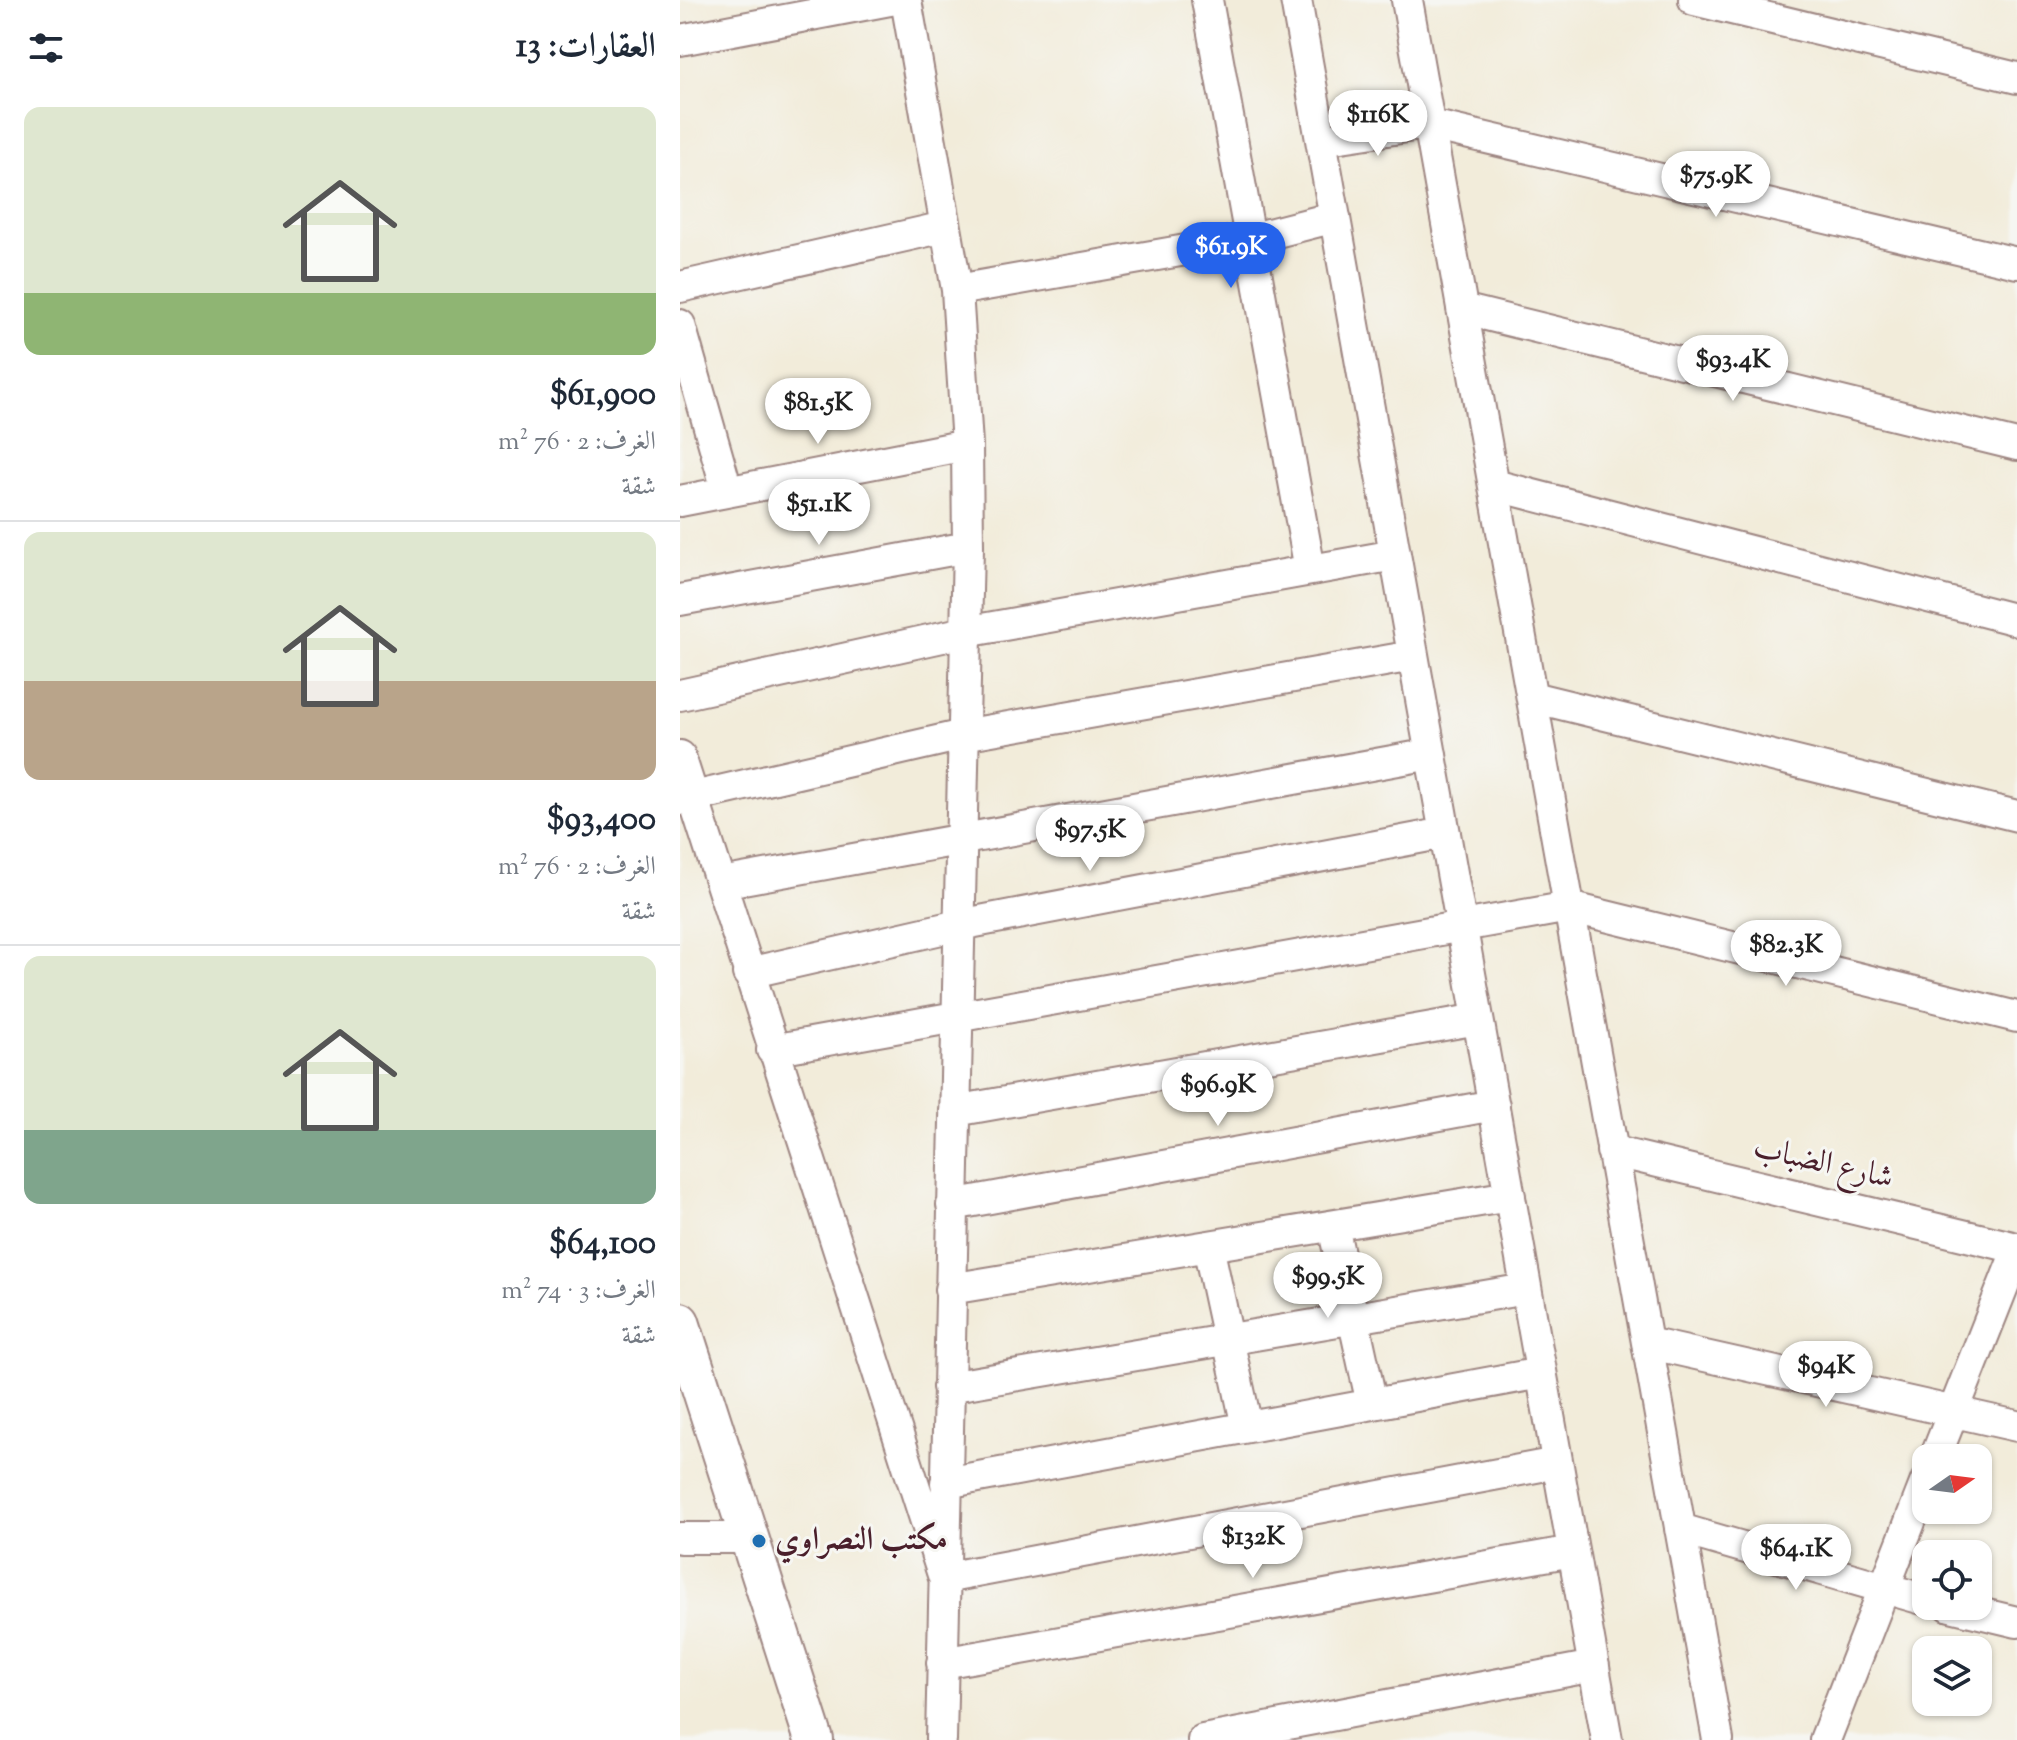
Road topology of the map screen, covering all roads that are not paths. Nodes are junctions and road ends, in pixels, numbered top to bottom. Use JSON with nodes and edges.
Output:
{"nodes":[{"id":1,"x":890,"y":0,"type":"edge"},
{"id":2,"x":906,"y":0,"type":"edge"},
{"id":3,"x":1207,"y":0,"type":"edge"},
{"id":4,"x":1296,"y":0,"type":"edge"},
{"id":5,"x":1407,"y":0,"type":"edge"},
{"id":6,"x":1694,"y":0,"type":"edge"},
{"id":7,"x":1763,"y":8,"type":"edge"},
{"id":8,"x":680,"y":40,"type":"edge"},
{"id":9,"x":2017,"y":78,"type":"edge"},
{"id":10,"x":1427,"y":124,"type":"junction"},
{"id":11,"x":1321,"y":140,"type":"junction"},
{"id":12,"x":1335,"y":217,"type":"junction"},
{"id":13,"x":945,"y":227,"type":"junction"},
{"id":14,"x":1249,"y":239,"type":"junction"},
{"id":15,"x":2017,"y":263,"type":"edge"},
{"id":16,"x":680,"y":287,"type":"edge"},
{"id":17,"x":957,"y":290,"type":"junction"},
{"id":18,"x":1462,"y":309,"type":"junction"},
{"id":19,"x":680,"y":325,"type":"edge"},
{"id":20,"x":967,"y":445,"type":"junction"},
{"id":21,"x":2017,"y":445,"type":"edge"},
{"id":22,"x":1494,"y":485,"type":"junction"},
{"id":23,"x":727,"y":490,"type":"junction"},
{"id":24,"x":680,"y":501,"type":"edge"},
{"id":25,"x":968,"y":547,"type":"junction"},
{"id":26,"x":1395,"y":555,"type":"junction"},
{"id":27,"x":1310,"y":570,"type":"junction"},
{"id":28,"x":680,"y":600,"type":"edge"},
{"id":29,"x":2017,"y":620,"type":"edge"},
{"id":30,"x":965,"y":632,"type":"junction"},
{"id":31,"x":1413,"y":656,"type":"junction"},
{"id":32,"x":680,"y":695,"type":"edge"},
{"id":33,"x":1532,"y":697,"type":"junction"},
{"id":34,"x":963,"y":735,"type":"junction"},
{"id":35,"x":1431,"y":754,"type":"junction"},
{"id":36,"x":680,"y":756,"type":"edge"},
{"id":37,"x":686,"y":798,"type":"edge"},
{"id":38,"x":2017,"y":816,"type":"edge"},
{"id":39,"x":1445,"y":833,"type":"junction"},
{"id":40,"x":961,"y":837,"type":"junction"},
{"id":41,"x":721,"y":883,"type":"junction"},
{"id":42,"x":1569,"y":907,"type":"junction"},
{"id":43,"x":959,"y":925,"type":"junction"},
{"id":44,"x":1461,"y":926,"type":"junction"},
{"id":45,"x":748,"y":973,"type":"junction"},
{"id":46,"x":957,"y":1015,"type":"junction"},
{"id":47,"x":2017,"y":1017,"type":"edge"},
{"id":48,"x":1478,"y":1019,"type":"junction"},
{"id":49,"x":772,"y":1050,"type":"junction"},
{"id":50,"x":1494,"y":1105,"type":"junction"},
{"id":51,"x":955,"y":1111,"type":"junction"},
{"id":52,"x":1612,"y":1151,"type":"junction"},
{"id":53,"x":1510,"y":1196,"type":"junction"},
{"id":54,"x":952,"y":1205,"type":"junction"},
{"id":55,"x":1333,"y":1226,"type":"junction"},
{"id":56,"x":1208,"y":1246,"type":"junction"},
{"id":57,"x":2017,"y":1250,"type":"edge"},
{"id":58,"x":950,"y":1289,"type":"junction"},
{"id":59,"x":1526,"y":1289,"type":"junction"},
{"id":60,"x":1355,"y":1318,"type":"junction"},
{"id":61,"x":680,"y":1322,"type":"edge"},
{"id":62,"x":1227,"y":1340,"type":"junction"},
{"id":63,"x":1647,"y":1343,"type":"junction"},
{"id":64,"x":1541,"y":1373,"type":"junction"},
{"id":65,"x":948,"y":1387,"type":"junction"},
{"id":66,"x":1372,"y":1404,"type":"junction"},
{"id":67,"x":1954,"y":1409,"type":"junction"},
{"id":68,"x":2017,"y":1426,"type":"edge"},
{"id":69,"x":1247,"y":1427,"type":"junction"},
{"id":70,"x":1940,"y":1444,"type":"edge"},
{"id":71,"x":1557,"y":1463,"type":"junction"},
{"id":72,"x":946,"y":1483,"type":"junction"},
{"id":73,"x":1912,"y":1516,"type":"edge"},
{"id":74,"x":1680,"y":1529,"type":"junction"},
{"id":75,"x":680,"y":1538,"type":"edge"},
{"id":76,"x":750,"y":1538,"type":"junction"},
{"id":77,"x":1573,"y":1551,"type":"junction"},
{"id":78,"x":944,"y":1578,"type":"junction"},
{"id":79,"x":1883,"y":1590,"type":"junction"},
{"id":80,"x":1912,"y":1597,"type":"edge"},
{"id":81,"x":1992,"y":1616,"type":"edge"},
{"id":82,"x":2017,"y":1622,"type":"edge"},
{"id":83,"x":942,"y":1663,"type":"junction"},
{"id":84,"x":1594,"y":1666,"type":"junction"},
{"id":85,"x":814,"y":1740,"type":"edge"},
{"id":86,"x":941,"y":1740,"type":"edge"},
{"id":87,"x":1203,"y":1740,"type":"edge"},
{"id":88,"x":1607,"y":1740,"type":"edge"},
{"id":89,"x":1718,"y":1740,"type":"edge"},
{"id":90,"x":1825,"y":1740,"type":"edge"}],
"edges":[{"from":1,"to":8,"type":"street"},
{"from":2,"to":13,"type":"street"},
{"from":3,"to":14,"type":"street"},
{"from":4,"to":11,"type":"street"},
{"from":5,"to":10,"type":"street"},
{"from":6,"to":7,"type":"street"},
{"from":7,"to":9,"type":"street"},
{"from":10,"to":11,"type":"street"},
{"from":10,"to":15,"type":"street"},
{"from":10,"to":18,"type":"street"},
{"from":11,"to":12,"type":"street"},
{"from":12,"to":14,"type":"street"},
{"from":12,"to":26,"type":"street"},
{"from":13,"to":16,"type":"street"},
{"from":13,"to":17,"type":"street"},
{"from":14,"to":17,"type":"street"},
{"from":14,"to":27,"type":"street"},
{"from":17,"to":20,"type":"street"},
{"from":18,"to":21,"type":"street"},
{"from":18,"to":22,"type":"street"},
{"from":19,"to":23,"type":"street"},
{"from":20,"to":23,"type":"street"},
{"from":20,"to":25,"type":"street"},
{"from":22,"to":29,"type":"street"},
{"from":22,"to":33,"type":"street"},
{"from":23,"to":24,"type":"street"},
{"from":25,"to":28,"type":"street"},
{"from":25,"to":30,"type":"street"},
{"from":26,"to":27,"type":"street"},
{"from":26,"to":31,"type":"street"},
{"from":27,"to":30,"type":"street"},
{"from":30,"to":32,"type":"street"},
{"from":30,"to":34,"type":"street"},
{"from":31,"to":34,"type":"street"},
{"from":31,"to":35,"type":"street"},
{"from":33,"to":38,"type":"street"},
{"from":33,"to":42,"type":"street"},
{"from":34,"to":37,"type":"street"},
{"from":34,"to":40,"type":"street"},
{"from":35,"to":39,"type":"street"},
{"from":35,"to":40,"type":"street"},
{"from":36,"to":37,"type":"street"},
{"from":37,"to":41,"type":"street"},
{"from":39,"to":43,"type":"street"},
{"from":39,"to":44,"type":"street"},
{"from":40,"to":41,"type":"street"},
{"from":40,"to":43,"type":"street"},
{"from":41,"to":45,"type":"street"},
{"from":42,"to":44,"type":"street"},
{"from":42,"to":47,"type":"street"},
{"from":42,"to":52,"type":"street"},
{"from":43,"to":45,"type":"street"},
{"from":43,"to":46,"type":"street"},
{"from":44,"to":46,"type":"street"},
{"from":44,"to":48,"type":"street"},
{"from":45,"to":49,"type":"street"},
{"from":46,"to":49,"type":"street"},
{"from":46,"to":51,"type":"street"},
{"from":48,"to":50,"type":"street"},
{"from":48,"to":51,"type":"street"},
{"from":49,"to":78,"type":"street"},
{"from":50,"to":53,"type":"street"},
{"from":50,"to":54,"type":"street"},
{"from":51,"to":54,"type":"street"},
{"from":52,"to":57,"type":"street","name":"شارع الضباب"},
{"from":52,"to":63,"type":"street"},
{"from":53,"to":55,"type":"street"},
{"from":53,"to":59,"type":"street"},
{"from":54,"to":58,"type":"street"},
{"from":55,"to":56,"type":"street"},
{"from":55,"to":60,"type":"street"},
{"from":56,"to":58,"type":"street"},
{"from":56,"to":62,"type":"street"},
{"from":57,"to":67,"type":"street"},
{"from":58,"to":65,"type":"street"},
{"from":59,"to":60,"type":"street"},
{"from":59,"to":64,"type":"street"},
{"from":60,"to":62,"type":"street"},
{"from":60,"to":66,"type":"street"},
{"from":61,"to":76,"type":"street"},
{"from":62,"to":65,"type":"street"},
{"from":62,"to":69,"type":"street"},
{"from":63,"to":67,"type":"street"},
{"from":63,"to":74,"type":"street"},
{"from":64,"to":66,"type":"street"},
{"from":64,"to":71,"type":"street"},
{"from":65,"to":72,"type":"street"},
{"from":66,"to":69,"type":"street"},
{"from":67,"to":68,"type":"street"},
{"from":67,"to":70,"type":"street"},
{"from":69,"to":72,"type":"street"},
{"from":71,"to":77,"type":"street"},
{"from":71,"to":78,"type":"street"},
{"from":72,"to":78,"type":"street"},
{"from":73,"to":79,"type":"street"},
{"from":74,"to":79,"type":"street"},
{"from":74,"to":89,"type":"street"},
{"from":75,"to":76,"type":"street"},
{"from":76,"to":85,"type":"street"},
{"from":77,"to":83,"type":"street"},
{"from":77,"to":84,"type":"street"},
{"from":78,"to":83,"type":"street"},
{"from":79,"to":80,"type":"street"},
{"from":79,"to":90,"type":"street"},
{"from":81,"to":82,"type":"street"},
{"from":83,"to":86,"type":"street"},
{"from":84,"to":87,"type":"street"},
{"from":84,"to":88,"type":"street"}]}
